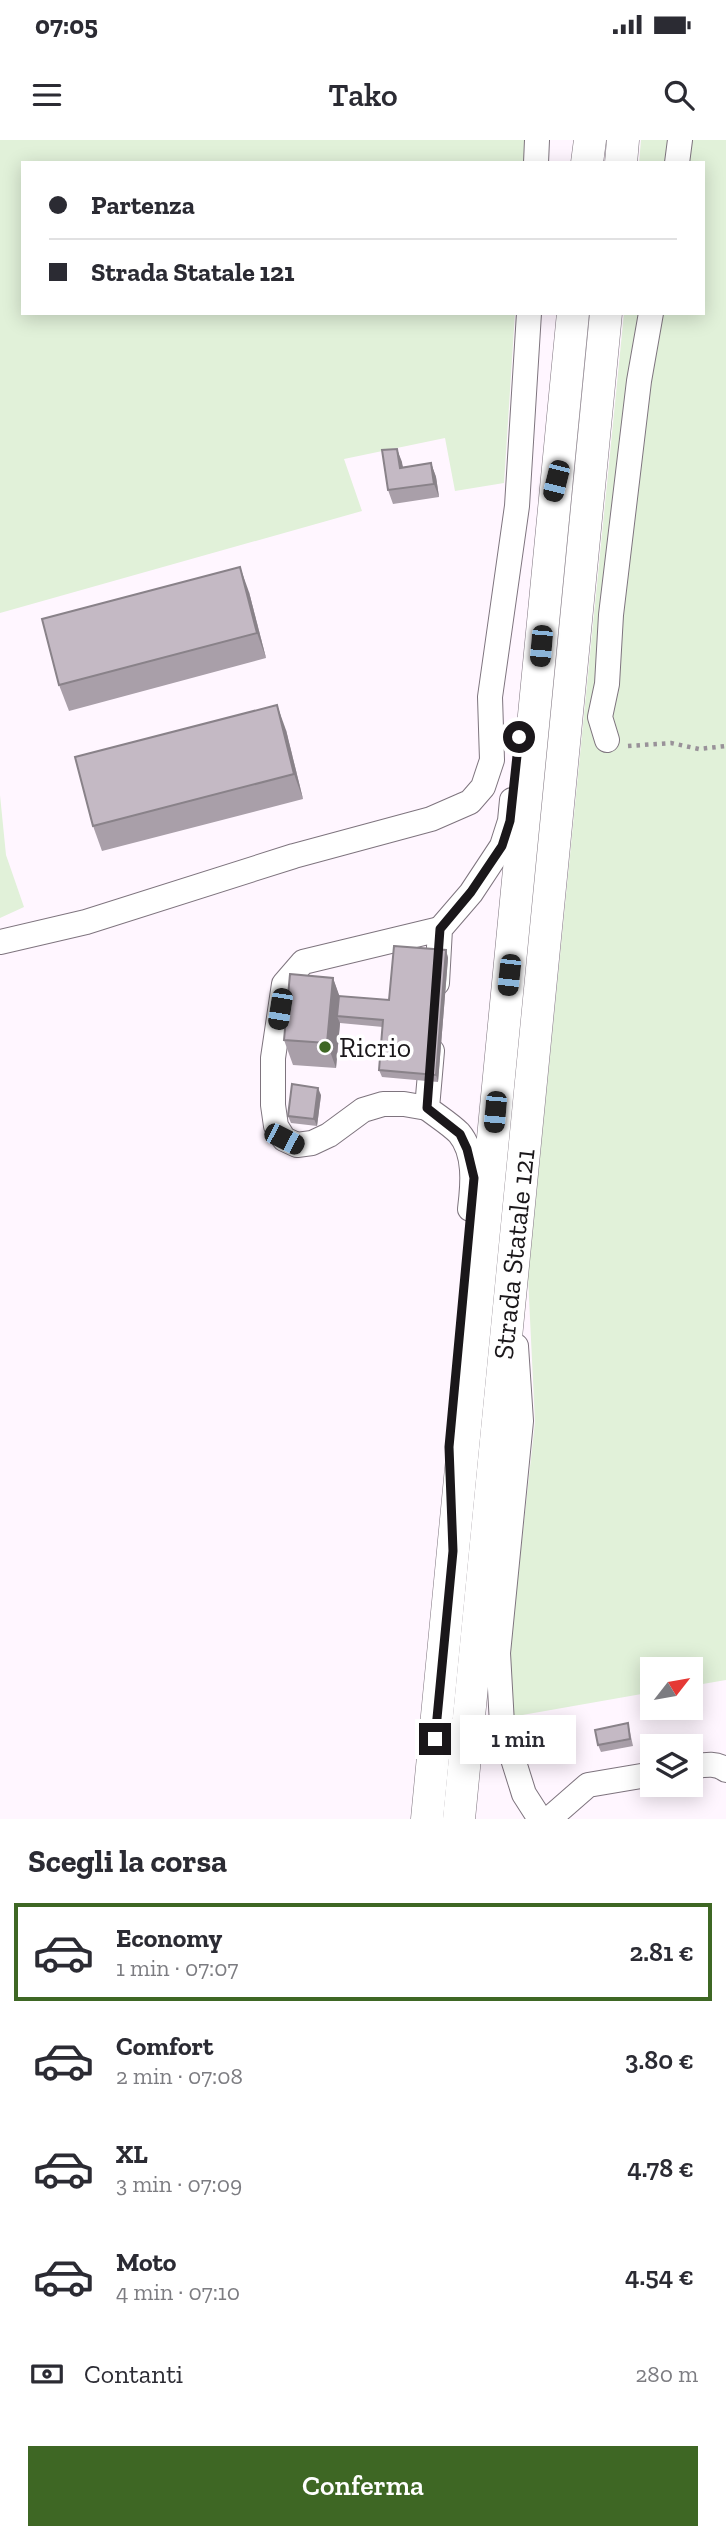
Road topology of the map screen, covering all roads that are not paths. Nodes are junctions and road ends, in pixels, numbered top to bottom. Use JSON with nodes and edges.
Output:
{"nodes":[{"id":1,"x":537,"y":140,"type":"edge"},
{"id":2,"x":590,"y":140,"type":"edge"},
{"id":3,"x":623,"y":140,"type":"edge"},
{"id":4,"x":680,"y":140,"type":"edge"},
{"id":5,"x":536,"y":161,"type":"edge"},
{"id":6,"x":587,"y":161,"type":"edge"},
{"id":7,"x":621,"y":161,"type":"edge"},
{"id":8,"x":677,"y":161,"type":"edge"},
{"id":9,"x":529,"y":315,"type":"edge"},
{"id":10,"x":573,"y":315,"type":"edge"},
{"id":11,"x":606,"y":315,"type":"edge"},
{"id":12,"x":651,"y":315,"type":"edge"},
{"id":13,"x":556,"y":481,"type":"junction"},
{"id":14,"x":607,"y":740,"type":"road end"},
{"id":15,"x":440,"y":929,"type":"junction"},
{"id":16,"x":0,"y":942,"type":"edge"},
{"id":17,"x":427,"y":1108,"type":"junction"},
{"id":18,"x":512,"y":1276,"type":"junction"},
{"id":19,"x":453,"y":1551,"type":"junction"},
{"id":20,"x":703,"y":1765,"type":"edge"},
{"id":21,"x":726,"y":1770,"type":"edge"},
{"id":22,"x":640,"y":1776,"type":"edge"},
{"id":23,"x":427,"y":1819,"type":"edge"},
{"id":24,"x":458,"y":1819,"type":"edge"},
{"id":25,"x":540,"y":1819,"type":"edge"},
{"id":26,"x":549,"y":1819,"type":"edge"}],
"edges":[{"from":1,"to":5,"type":"lane"},
{"from":2,"to":6,"type":"main road"},
{"from":3,"to":7,"type":"main road"},
{"from":4,"to":8,"type":"lane"},
{"from":9,"to":16,"type":"lane"},
{"from":10,"to":13,"type":"main road","name":"Strada Statale 121"},
{"from":11,"to":18,"type":"main road","name":"Strada Statale 121"},
{"from":12,"to":14,"type":"lane"},
{"from":13,"to":15,"type":"lane"},
{"from":13,"to":19,"type":"main road","name":"Strada Statale 121"},
{"from":15,"to":17,"type":"lane"},
{"from":15,"to":17,"type":"lane"},
{"from":17,"to":19,"type":"lane"},
{"from":18,"to":24,"type":"main road","name":"Strada Statale 121"},
{"from":18,"to":25,"type":"lane"},
{"from":19,"to":23,"type":"main road","name":"Strada Statale 121"},
{"from":20,"to":21,"type":"lane"},
{"from":22,"to":26,"type":"lane"}]}
